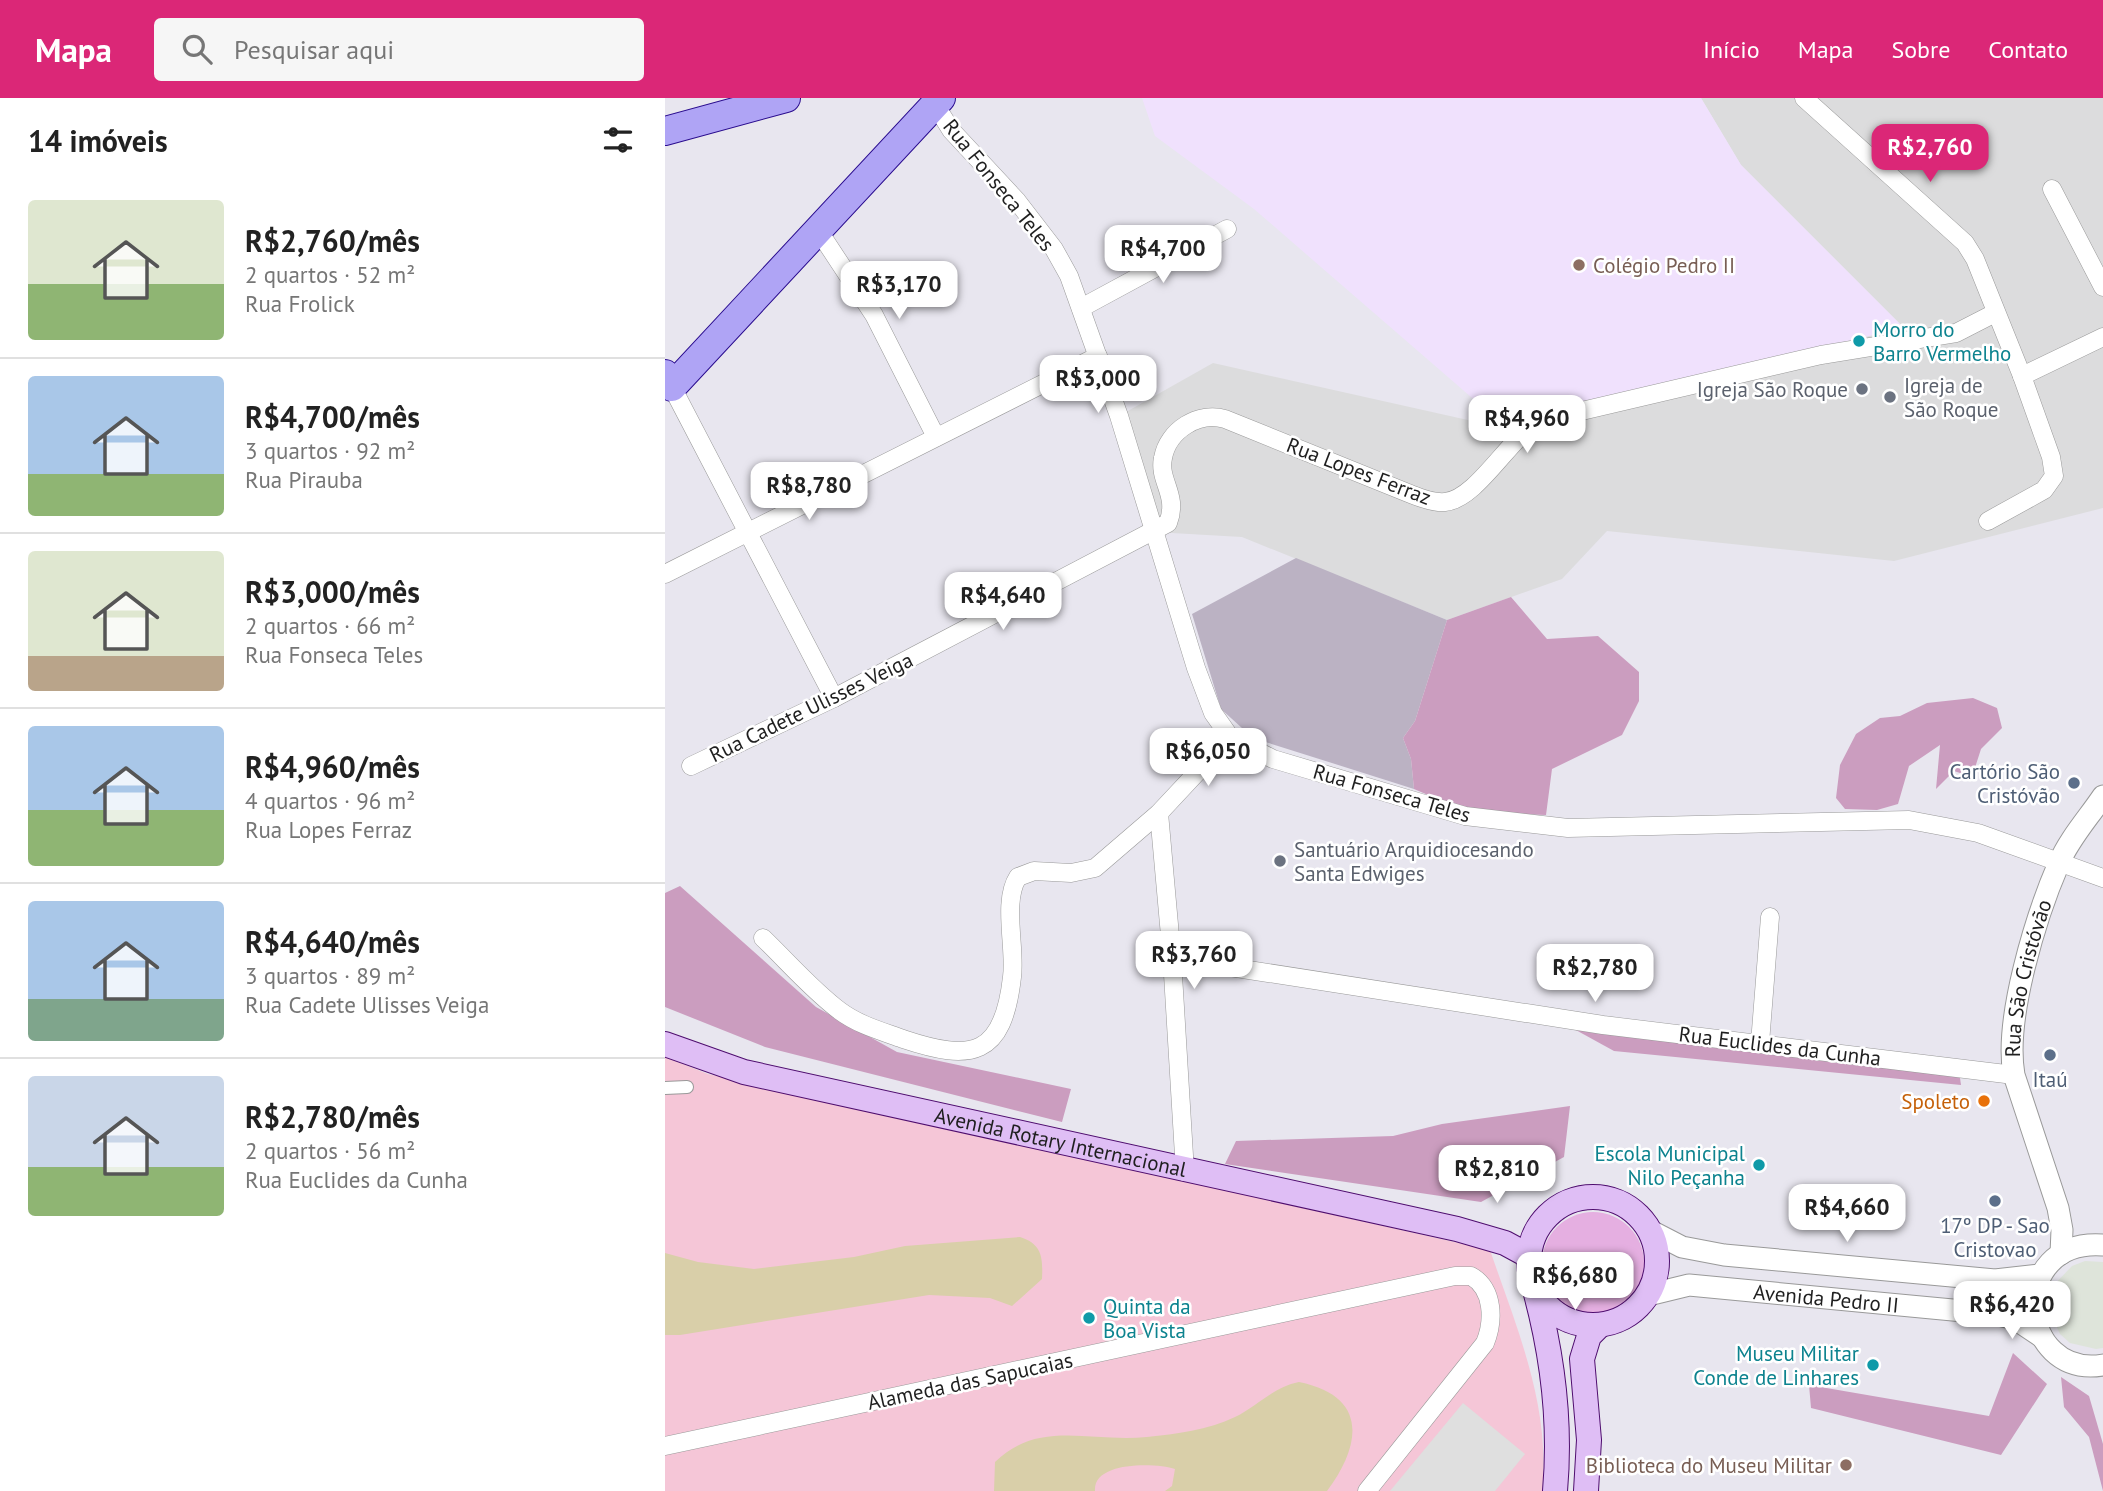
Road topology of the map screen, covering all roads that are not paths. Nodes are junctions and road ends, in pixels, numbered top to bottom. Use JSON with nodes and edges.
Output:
{"nodes":[{"id":1,"x":786,"y":98,"type":"edge"},
{"id":2,"x":1804,"y":98,"type":"edge"},
{"id":3,"x":936,"y":100,"type":"edge"},
{"id":4,"x":665,"y":131,"type":"edge"},
{"id":5,"x":2052,"y":188,"type":"dead end"},
{"id":6,"x":1227,"y":229,"type":"dead end"},
{"id":7,"x":818,"y":230,"type":"junction"},
{"id":8,"x":2103,"y":287,"type":"edge"},
{"id":9,"x":1081,"y":308,"type":"junction"},
{"id":10,"x":1995,"y":313,"type":"junction"},
{"id":11,"x":2103,"y":337,"type":"edge"},
{"id":12,"x":1098,"y":356,"type":"junction"},
{"id":13,"x":2022,"y":376,"type":"junction"},
{"id":14,"x":667,"y":385,"type":"edge"},
{"id":15,"x":936,"y":437,"type":"junction"},
{"id":16,"x":1988,"y":521,"type":"dead end"},
{"id":17,"x":747,"y":531,"type":"junction"},
{"id":18,"x":1154,"y":533,"type":"junction"},
{"id":19,"x":665,"y":574,"type":"edge"},
{"id":20,"x":834,"y":698,"type":"junction"},
{"id":21,"x":1230,"y":737,"type":"junction"},
{"id":22,"x":691,"y":766,"type":"dead end"},
{"id":23,"x":2103,"y":796,"type":"edge"},
{"id":24,"x":1159,"y":813,"type":"junction"},
{"id":25,"x":2060,"y":861,"type":"junction"},
{"id":26,"x":2103,"y":878,"type":"edge"},
{"id":27,"x":1770,"y":917,"type":"dead end"},
{"id":28,"x":763,"y":937,"type":"dead end"},
{"id":29,"x":1173,"y":958,"type":"junction"},
{"id":30,"x":665,"y":1044,"type":"edge"},
{"id":31,"x":1760,"y":1044,"type":"junction"},
{"id":32,"x":2014,"y":1075,"type":"junction"},
{"id":33,"x":687,"y":1087,"type":"dead end"},
{"id":34,"x":665,"y":1088,"type":"edge"},
{"id":35,"x":1185,"y":1172,"type":"junction"},
{"id":36,"x":1540,"y":1224,"type":"junction"},
{"id":37,"x":1457,"y":1229,"type":"junction"},
{"id":38,"x":1651,"y":1231,"type":"junction"},
{"id":39,"x":2103,"y":1245,"type":"edge"},
{"id":40,"x":2060,"y":1254,"type":"junction"},
{"id":41,"x":1529,"y":1256,"type":"junction"},
{"id":42,"x":2041,"y":1275,"type":"junction"},
{"id":43,"x":1534,"y":1286,"type":"junction"},
{"id":44,"x":1648,"y":1295,"type":"junction"},
{"id":45,"x":1601,"y":1325,"type":"junction"},
{"id":46,"x":1546,"y":1335,"type":"junction"},
{"id":47,"x":2042,"y":1337,"type":"junction"},
{"id":48,"x":1584,"y":1348,"type":"junction"},
{"id":49,"x":2103,"y":1365,"type":"edge"},
{"id":50,"x":665,"y":1446,"type":"edge"},
{"id":51,"x":1367,"y":1491,"type":"edge"},
{"id":52,"x":1555,"y":1491,"type":"edge"},
{"id":53,"x":1586,"y":1491,"type":"edge"}],
"edges":[{"from":1,"to":4,"type":"main road"},
{"from":2,"to":10,"type":"street"},
{"from":3,"to":7,"type":"main road"},
{"from":3,"to":9,"type":"street","name":"Rua Fonseca Teles"},
{"from":5,"to":8,"type":"street"},
{"from":6,"to":9,"type":"street"},
{"from":7,"to":14,"type":"main road"},
{"from":7,"to":15,"type":"street"},
{"from":9,"to":12,"type":"street","name":"Rua Fonseca Teles"},
{"from":10,"to":13,"type":"street"},
{"from":10,"to":18,"type":"street","name":"Rua Lopes Ferraz"},
{"from":11,"to":13,"type":"street"},
{"from":12,"to":15,"type":"street"},
{"from":12,"to":18,"type":"street","name":"Rua Fonseca Teles"},
{"from":13,"to":16,"type":"street"},
{"from":14,"to":17,"type":"street"},
{"from":15,"to":17,"type":"street"},
{"from":17,"to":19,"type":"street"},
{"from":17,"to":20,"type":"street"},
{"from":18,"to":20,"type":"street","name":"Rua Cadete Ulisses Veiga"},
{"from":18,"to":21,"type":"street","name":"Rua Fonseca Teles"},
{"from":20,"to":22,"type":"street","name":"Rua Cadete Ulisses Veiga"},
{"from":21,"to":24,"type":"street"},
{"from":21,"to":25,"type":"street","name":"Rua Fonseca Teles"},
{"from":23,"to":25,"type":"street","name":"Rua São Cristóvão"},
{"from":24,"to":28,"type":"street"},
{"from":24,"to":29,"type":"street"},
{"from":25,"to":26,"type":"street","name":"Rua Fonseca Teles"},
{"from":25,"to":32,"type":"street","name":"Rua São Cristóvão"},
{"from":27,"to":31,"type":"street"},
{"from":29,"to":31,"type":"street","name":"Rua Euclides da Cunha"},
{"from":29,"to":35,"type":"street"},
{"from":30,"to":35,"type":"main road","name":"Avenida Rotary Internacional"},
{"from":31,"to":32,"type":"street","name":"Rua Euclides da Cunha"},
{"from":32,"to":40,"type":"street","name":"Rua São Cristóvão"},
{"from":33,"to":34,"type":"street"},
{"from":35,"to":37,"type":"main road","name":"Avenida Rotary Internacional"},
{"from":36,"to":37,"type":"main road","name":"Avenida Rotary Internacional"},
{"from":36,"to":38,"type":"main road","name":"Avenida Pedro II"},
{"from":36,"to":41,"type":"main road"},
{"from":37,"to":41,"type":"main road","name":"Avenida Rotary Internacional"},
{"from":38,"to":42,"type":"street","name":"Avenida Pedro II"},
{"from":38,"to":44,"type":"main road"},
{"from":39,"to":40,"type":"street"},
{"from":40,"to":42,"type":"street"},
{"from":41,"to":43,"type":"main road"},
{"from":42,"to":47,"type":"street"},
{"from":43,"to":45,"type":"main road"},
{"from":43,"to":46,"type":"main road"},
{"from":44,"to":45,"type":"main road","name":"Avenida Pedro II"},
{"from":44,"to":47,"type":"street","name":"Avenida Pedro II"},
{"from":45,"to":48,"type":"main road"},
{"from":46,"to":48,"type":"main road"},
{"from":46,"to":52,"type":"main road"},
{"from":47,"to":49,"type":"street","name":"Avenida Pedro II"},
{"from":48,"to":53,"type":"main road"},
{"from":50,"to":51,"type":"street","name":"Alameda das Sapucaias"}]}
